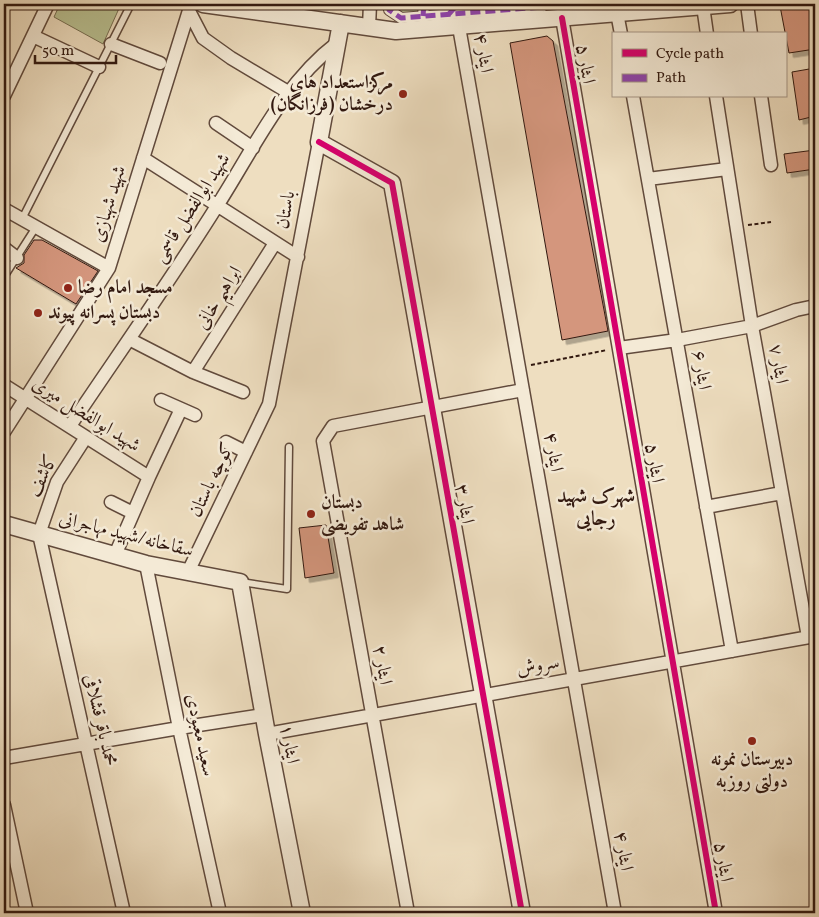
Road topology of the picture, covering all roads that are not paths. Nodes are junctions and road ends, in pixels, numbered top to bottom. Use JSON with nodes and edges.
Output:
{"nodes":[{"id":1,"x":48,"y":4,"type":"edge"},
{"id":2,"x":131,"y":4,"type":"edge"},
{"id":3,"x":370,"y":4,"type":"edge"},
{"id":4,"x":389,"y":4,"type":"edge"},
{"id":5,"x":424,"y":4,"type":"edge"},
{"id":6,"x":458,"y":4,"type":"edge"},
{"id":7,"x":730,"y":4,"type":"edge"},
{"id":8,"x":747,"y":4,"type":"edge"},
{"id":9,"x":194,"y":6,"type":"edge"},
{"id":10,"x":703,"y":6,"type":"junction"},
{"id":11,"x":542,"y":7,"type":"dead end"},
{"id":12,"x":261,"y":8,"type":"edge"},
{"id":13,"x":617,"y":13,"type":"junction"},
{"id":14,"x":448,"y":15,"type":"junction"},
{"id":15,"x":423,"y":16,"type":"junction"},
{"id":16,"x":562,"y":18,"type":"junction"},
{"id":17,"x":341,"y":23,"type":"junction"},
{"id":18,"x":369,"y":27,"type":"junction"},
{"id":19,"x":459,"y":27,"type":"junction"},
{"id":20,"x":621,"y":32,"type":"edge"},
{"id":21,"x":707,"y":32,"type":"edge"},
{"id":22,"x":751,"y":32,"type":"edge"},
{"id":23,"x":33,"y":36,"type":"junction"},
{"id":24,"x":337,"y":43,"type":"junction"},
{"id":25,"x":110,"y":44,"type":"junction"},
{"id":26,"x":160,"y":63,"type":"dead end"},
{"id":27,"x":99,"y":67,"type":"junction"},
{"id":28,"x":288,"y":92,"type":"junction"},
{"id":29,"x":4,"y":96,"type":"edge"},
{"id":30,"x":632,"y":98,"type":"edge"},
{"id":31,"x":716,"y":98,"type":"edge"},
{"id":32,"x":761,"y":98,"type":"edge"},
{"id":33,"x":216,"y":123,"type":"dead end"},
{"id":34,"x":319,"y":142,"type":"junction"},
{"id":35,"x":253,"y":148,"type":"junction"},
{"id":36,"x":143,"y":158,"type":"junction"},
{"id":37,"x":771,"y":165,"type":"dead end"},
{"id":38,"x":727,"y":169,"type":"junction"},
{"id":39,"x":648,"y":179,"type":"junction"},
{"id":40,"x":218,"y":206,"type":"junction"},
{"id":41,"x":4,"y":209,"type":"edge"},
{"id":42,"x":22,"y":220,"type":"junction"},
{"id":43,"x":36,"y":227,"type":"junction"},
{"id":44,"x":275,"y":243,"type":"junction"},
{"id":45,"x":4,"y":248,"type":"edge"},
{"id":46,"x":298,"y":257,"type":"junction"},
{"id":47,"x":17,"y":258,"type":"junction"},
{"id":48,"x":108,"y":268,"type":"junction"},
{"id":49,"x":4,"y":277,"type":"edge"},
{"id":50,"x":815,"y":306,"type":"edge"},
{"id":51,"x":752,"y":326,"type":"junction"},
{"id":52,"x":129,"y":339,"type":"junction"},
{"id":53,"x":677,"y":340,"type":"junction"},
{"id":54,"x":619,"y":348,"type":"junction"},
{"id":55,"x":193,"y":372,"type":"junction"},
{"id":56,"x":4,"y":385,"type":"edge"},
{"id":57,"x":523,"y":390,"type":"junction"},
{"id":58,"x":243,"y":392,"type":"dead end"},
{"id":59,"x":25,"y":398,"type":"junction"},
{"id":60,"x":160,"y":400,"type":"dead end"},
{"id":61,"x":269,"y":404,"type":"joint"},
{"id":62,"x":432,"y":407,"type":"junction"},
{"id":63,"x":180,"y":409,"type":"junction"},
{"id":64,"x":195,"y":415,"type":"dead end"},
{"id":65,"x":70,"y":426,"type":"junction"},
{"id":66,"x":4,"y":432,"type":"edge"},
{"id":67,"x":86,"y":437,"type":"junction"},
{"id":68,"x":226,"y":442,"type":"dead end"},
{"id":69,"x":288,"y":447,"type":"dead end"},
{"id":70,"x":246,"y":452,"type":"junction"},
{"id":71,"x":149,"y":477,"type":"junction"},
{"id":72,"x":782,"y":493,"type":"junction"},
{"id":73,"x":112,"y":502,"type":"dead end"},
{"id":74,"x":706,"y":508,"type":"junction"},
{"id":75,"x":133,"y":513,"type":"junction"},
{"id":76,"x":4,"y":524,"type":"edge"},
{"id":77,"x":39,"y":534,"type":"junction"},
{"id":78,"x":115,"y":555,"type":"junction"},
{"id":79,"x":146,"y":564,"type":"junction"},
{"id":80,"x":188,"y":572,"type":"junction"},
{"id":81,"x":240,"y":582,"type":"junction"},
{"id":82,"x":812,"y":637,"type":"edge"},
{"id":83,"x":732,"y":651,"type":"junction"},
{"id":84,"x":673,"y":661,"type":"junction"},
{"id":85,"x":574,"y":679,"type":"junction"},
{"id":86,"x":483,"y":695,"type":"junction"},
{"id":87,"x":263,"y":715,"type":"junction"},
{"id":88,"x":372,"y":715,"type":"junction"},
{"id":89,"x":179,"y":728,"type":"junction"},
{"id":90,"x":266,"y":734,"type":"junction"},
{"id":91,"x":86,"y":744,"type":"junction"},
{"id":92,"x":4,"y":758,"type":"edge"},
{"id":93,"x":4,"y":805,"type":"edge"},
{"id":94,"x":27,"y":913,"type":"edge"},
{"id":95,"x":124,"y":913,"type":"edge"},
{"id":96,"x":220,"y":913,"type":"edge"},
{"id":97,"x":302,"y":913,"type":"edge"},
{"id":98,"x":408,"y":913,"type":"edge"},
{"id":99,"x":522,"y":913,"type":"edge"},
{"id":100,"x":615,"y":913,"type":"edge"},
{"id":101,"x":716,"y":913,"type":"edge"}],
"edges":[{"from":1,"to":23,"type":"street"},
{"from":2,"to":25,"type":"lane"},
{"from":3,"to":18,"type":"street"},
{"from":4,"to":15,"type":"street"},
{"from":5,"to":15,"type":"street"},
{"from":6,"to":14,"type":"street"},
{"from":7,"to":10,"type":"street"},
{"from":8,"to":22,"type":"street"},
{"from":9,"to":12,"type":"street"},
{"from":9,"to":28,"type":"street"},
{"from":9,"to":36,"type":"street","name":"شهید شهبازی"},
{"from":10,"to":13,"type":"street"},
{"from":10,"to":21,"type":"street"},
{"from":11,"to":14,"type":"street"},
{"from":12,"to":17,"type":"street"},
{"from":13,"to":16,"type":"street"},
{"from":13,"to":20,"type":"street"},
{"from":14,"to":15,"type":"street"},
{"from":16,"to":19,"type":"street"},
{"from":16,"to":54,"type":"street","name":"ایثار ۵"},
{"from":17,"to":18,"type":"street"},
{"from":17,"to":24,"type":"street","name":"باستان"},
{"from":18,"to":19,"type":"street"},
{"from":19,"to":57,"type":"street","name":"ایثار ۴"},
{"from":23,"to":27,"type":"street"},
{"from":23,"to":29,"type":"street"},
{"from":24,"to":28,"type":"street","name":"شهید ابوالفضل قاسمی"},
{"from":24,"to":34,"type":"street","name":"باستان"},
{"from":25,"to":26,"type":"street"},
{"from":25,"to":27,"type":"lane"},
{"from":27,"to":42,"type":"lane"},
{"from":28,"to":35,"type":"street","name":"شهید ابوالفضل قاسمی"},
{"from":30,"to":39,"type":"street","name":"ایثار ۶"},
{"from":31,"to":38,"type":"street","name":"ایثار ۷"},
{"from":32,"to":37,"type":"street"},
{"from":33,"to":35,"type":"street"},
{"from":34,"to":46,"type":"street","name":"باستان"},
{"from":34,"to":62,"type":"street","name":"ایثار ۳"},
{"from":35,"to":40,"type":"street","name":"شهید ابوالفضل قاسمی"},
{"from":36,"to":40,"type":"street"},
{"from":36,"to":48,"type":"street","name":"شهید شهبازی"},
{"from":38,"to":39,"type":"street"},
{"from":38,"to":51,"type":"street","name":"ایثار ۷"},
{"from":39,"to":53,"type":"street","name":"ایثار ۶"},
{"from":40,"to":44,"type":"street"},
{"from":40,"to":52,"type":"street","name":"شهید ابوالفضل قاسمی"},
{"from":41,"to":42,"type":"street"},
{"from":42,"to":43,"type":"street"},
{"from":43,"to":47,"type":"lane"},
{"from":43,"to":48,"type":"street"},
{"from":44,"to":46,"type":"street"},
{"from":44,"to":55,"type":"street","name":"ابراهیم خانی"},
{"from":45,"to":47,"type":"street"},
{"from":46,"to":61,"type":"street","name":"باستان"},
{"from":47,"to":49,"type":"lane"},
{"from":48,"to":59,"type":"street","name":"شهید شهبازی"},
{"from":50,"to":51,"type":"street"},
{"from":51,"to":53,"type":"street"},
{"from":51,"to":72,"type":"street","name":"ایثار ۷"},
{"from":52,"to":55,"type":"street"},
{"from":52,"to":65,"type":"street","name":"شهید ابوالفضل قاسمی"},
{"from":53,"to":54,"type":"street"},
{"from":53,"to":74,"type":"street","name":"ایثار ۶"},
{"from":54,"to":84,"type":"street","name":"ایثار ۵"},
{"from":55,"to":58,"type":"street"},
{"from":56,"to":59,"type":"street","name":"شهید ابوالفضل میری"},
{"from":57,"to":62,"type":"street"},
{"from":57,"to":85,"type":"street","name":"ایثار ۴"},
{"from":59,"to":65,"type":"street","name":"شهید ابوالفضل میری"},
{"from":59,"to":66,"type":"street","name":"شهید شهبازی"},
{"from":60,"to":63,"type":"street"},
{"from":61,"to":70,"type":"street","name":"کوچه باستان"},
{"from":62,"to":86,"type":"street","name":"ایثار ۳"},
{"from":62,"to":88,"type":"street","name":"ایثار ۲"},
{"from":63,"to":64,"type":"street"},
{"from":63,"to":71,"type":"street"},
{"from":65,"to":67,"type":"street","name":"شهید ابوالفضل میری"},
{"from":67,"to":71,"type":"street","name":"شهید ابوالفضل میری"},
{"from":67,"to":77,"type":"street","name":"کاشف"},
{"from":68,"to":70,"type":"street"},
{"from":69,"to":81,"type":"lane"},
{"from":70,"to":80,"type":"street","name":"کوچه باستان"},
{"from":71,"to":75,"type":"street"},
{"from":72,"to":74,"type":"street"},
{"from":72,"to":82,"type":"street","name":"ایثار ۷"},
{"from":73,"to":75,"type":"street"},
{"from":74,"to":83,"type":"street","name":"ایثار ۶"},
{"from":75,"to":78,"type":"street"},
{"from":76,"to":77,"type":"street","name":"سقاخانه/شهید مهاجرانی"},
{"from":77,"to":78,"type":"street","name":"سقاخانه/شهید مهاجرانی"},
{"from":77,"to":91,"type":"street","name":"محمد باقر قشلاقی"},
{"from":78,"to":79,"type":"street","name":"سقاخانه/شهید مهاجرانی"},
{"from":79,"to":80,"type":"street","name":"سقاخانه/شهید مهاجرانی"},
{"from":79,"to":89,"type":"street","name":"سعید معبودی"},
{"from":80,"to":81,"type":"street","name":"سقاخانه/شهید مهاجرانی"},
{"from":81,"to":87,"type":"street","name":"ایثار ۱"},
{"from":82,"to":83,"type":"street","name":"سروش"},
{"from":83,"to":84,"type":"street","name":"سروش"},
{"from":84,"to":85,"type":"street","name":"سروش"},
{"from":84,"to":101,"type":"street","name":"ایثار ۵"},
{"from":85,"to":86,"type":"street","name":"سروش"},
{"from":85,"to":100,"type":"street","name":"ایثار ۴"},
{"from":86,"to":88,"type":"street","name":"سروش"},
{"from":86,"to":99,"type":"street","name":"ایثار ۳"},
{"from":87,"to":89,"type":"street"},
{"from":87,"to":90,"type":"street","name":"ایثار ۱"},
{"from":88,"to":90,"type":"street","name":"سروش"},
{"from":88,"to":98,"type":"street","name":"ایثار ۲"},
{"from":89,"to":91,"type":"street"},
{"from":89,"to":96,"type":"street","name":"سعید معبودی"},
{"from":90,"to":97,"type":"street","name":"ایثار ۱"},
{"from":91,"to":92,"type":"street"},
{"from":91,"to":95,"type":"street","name":"محمد باقر قشلاقی"},
{"from":93,"to":94,"type":"street"}]}
